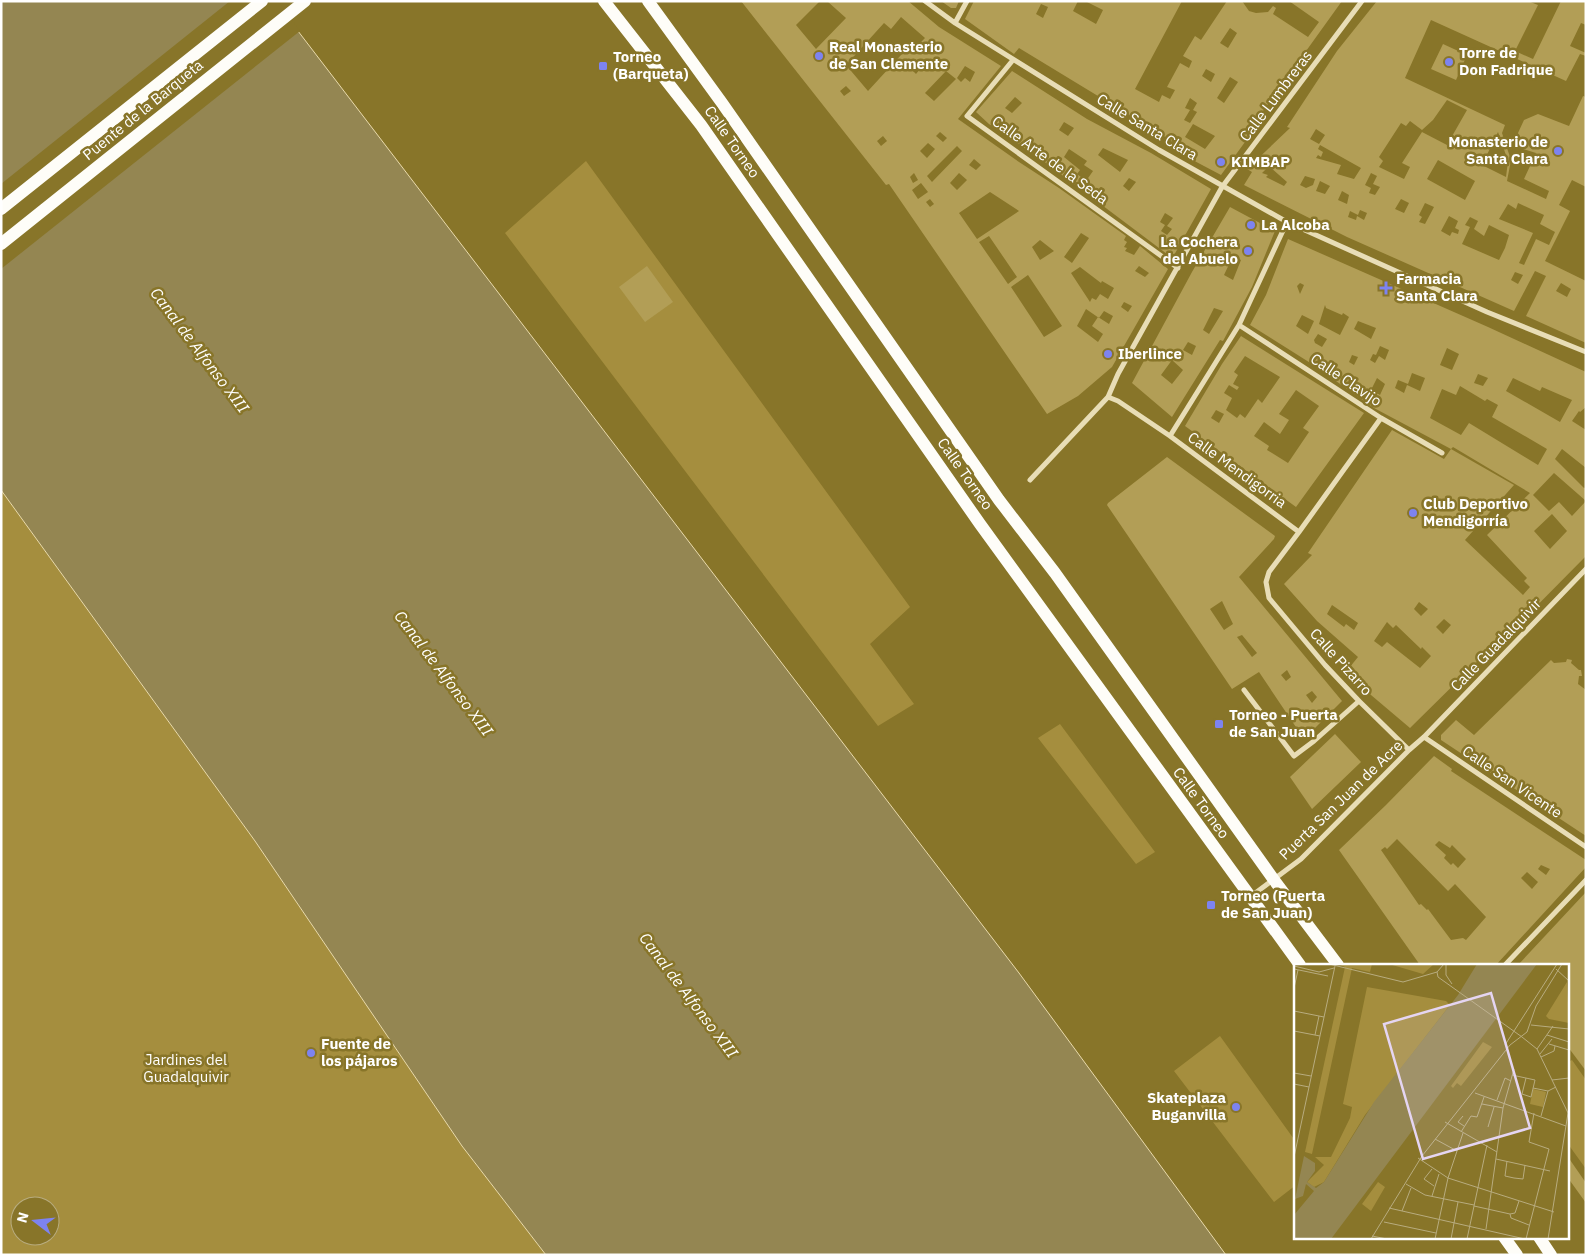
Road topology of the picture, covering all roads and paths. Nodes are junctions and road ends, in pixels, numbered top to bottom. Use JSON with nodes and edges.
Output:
{"nodes":[{"id":1,"x":262,"y":1,"type":"edge"},
{"id":2,"x":305,"y":1,"type":"edge"},
{"id":3,"x":604,"y":1,"type":"edge"},
{"id":4,"x":648,"y":1,"type":"edge"},
{"id":5,"x":925,"y":1,"type":"edge"},
{"id":6,"x":967,"y":1,"type":"edge"},
{"id":7,"x":1362,"y":1,"type":"edge"},
{"id":8,"x":955,"y":23,"type":"junction"},
{"id":9,"x":1014,"y":60,"type":"junction"},
{"id":10,"x":1222,"y":187,"type":"junction"},
{"id":11,"x":1,"y":209,"type":"edge"},
{"id":12,"x":1287,"y":222,"type":"junction"},
{"id":13,"x":1,"y":244,"type":"edge"},
{"id":14,"x":1178,"y":268,"type":"junction"},
{"id":15,"x":1238,"y":325,"type":"junction"},
{"id":16,"x":1586,"y":352,"type":"edge"},
{"id":17,"x":1108,"y":397,"type":"junction"},
{"id":18,"x":1381,"y":418,"type":"junction"},
{"id":19,"x":1170,"y":436,"type":"junction"},
{"id":20,"x":1442,"y":453,"type":"dead end"},
{"id":21,"x":1030,"y":480,"type":"dead end"},
{"id":22,"x":1299,"y":532,"type":"junction"},
{"id":23,"x":1586,"y":569,"type":"edge"},
{"id":24,"x":1244,"y":690,"type":"dead end"},
{"id":25,"x":1359,"y":701,"type":"junction"},
{"id":26,"x":1424,"y":737,"type":"junction"},
{"id":27,"x":1409,"y":750,"type":"junction"},
{"id":28,"x":1586,"y":847,"type":"edge"},
{"id":29,"x":1274,"y":880,"type":"junction"},
{"id":30,"x":1586,"y":880,"type":"edge"},
{"id":31,"x":1250,"y":897,"type":"junction"},
{"id":32,"x":1299,"y":964,"type":"edge"},
{"id":33,"x":1337,"y":964,"type":"edge"},
{"id":34,"x":1506,"y":964,"type":"edge"},
{"id":35,"x":1505,"y":1238,"type":"edge"},
{"id":36,"x":1539,"y":1238,"type":"edge"},
{"id":37,"x":1517,"y":1255,"type":"edge"},
{"id":38,"x":1551,"y":1255,"type":"edge"}],
"edges":[{"from":1,"to":11,"type":"main road","name":"Puente de la Barqueta"},
{"from":2,"to":13,"type":"main road","name":"Puente de la Barqueta"},
{"from":3,"to":31,"type":"main road","name":"Calle Torneo"},
{"from":4,"to":29,"type":"main road","name":"Calle Torneo"},
{"from":5,"to":8,"type":"street","name":"Calle Santa Clara"},
{"from":6,"to":8,"type":"street"},
{"from":7,"to":10,"type":"street","name":"Calle Lumbreras"},
{"from":8,"to":9,"type":"street","name":"Calle Santa Clara"},
{"from":9,"to":10,"type":"street","name":"Calle Santa Clara"},
{"from":9,"to":14,"type":"street","name":"Calle Arte de la Seda"},
{"from":10,"to":12,"type":"street","name":"Calle Santa Clara"},
{"from":10,"to":14,"type":"street","name":"Calle Lumbreras"},
{"from":12,"to":15,"type":"street"},
{"from":12,"to":16,"type":"street","name":"Calle Santa Clara"},
{"from":14,"to":17,"type":"street","name":"Calle Lumbreras"},
{"from":15,"to":18,"type":"street","name":"Calle Clavijo"},
{"from":15,"to":19,"type":"street"},
{"from":17,"to":19,"type":"street","name":"Calle Mendigorria"},
{"from":17,"to":21,"type":"street","name":"Calle Lumbreras"},
{"from":18,"to":20,"type":"street","name":"Calle Clavijo"},
{"from":18,"to":22,"type":"street"},
{"from":19,"to":22,"type":"street","name":"Calle Mendigorria"},
{"from":22,"to":25,"type":"street","name":"Calle Pizarro"},
{"from":23,"to":26,"type":"street","name":"Calle Guadalquivir"},
{"from":24,"to":25,"type":"street"},
{"from":25,"to":27,"type":"street","name":"Calle Pizarro"},
{"from":26,"to":27,"type":"street","name":"Puerta San Juan de Acre"},
{"from":26,"to":28,"type":"street","name":"Calle San Vicente"},
{"from":27,"to":29,"type":"street","name":"Puerta San Juan de Acre"},
{"from":29,"to":31,"type":"street","name":"Puerta San Juan de Acre"},
{"from":29,"to":33,"type":"main road","name":"Calle Torneo"},
{"from":30,"to":34,"type":"street"},
{"from":31,"to":32,"type":"main road","name":"Calle Torneo"},
{"from":35,"to":37,"type":"main road"},
{"from":36,"to":38,"type":"main road"}]}
